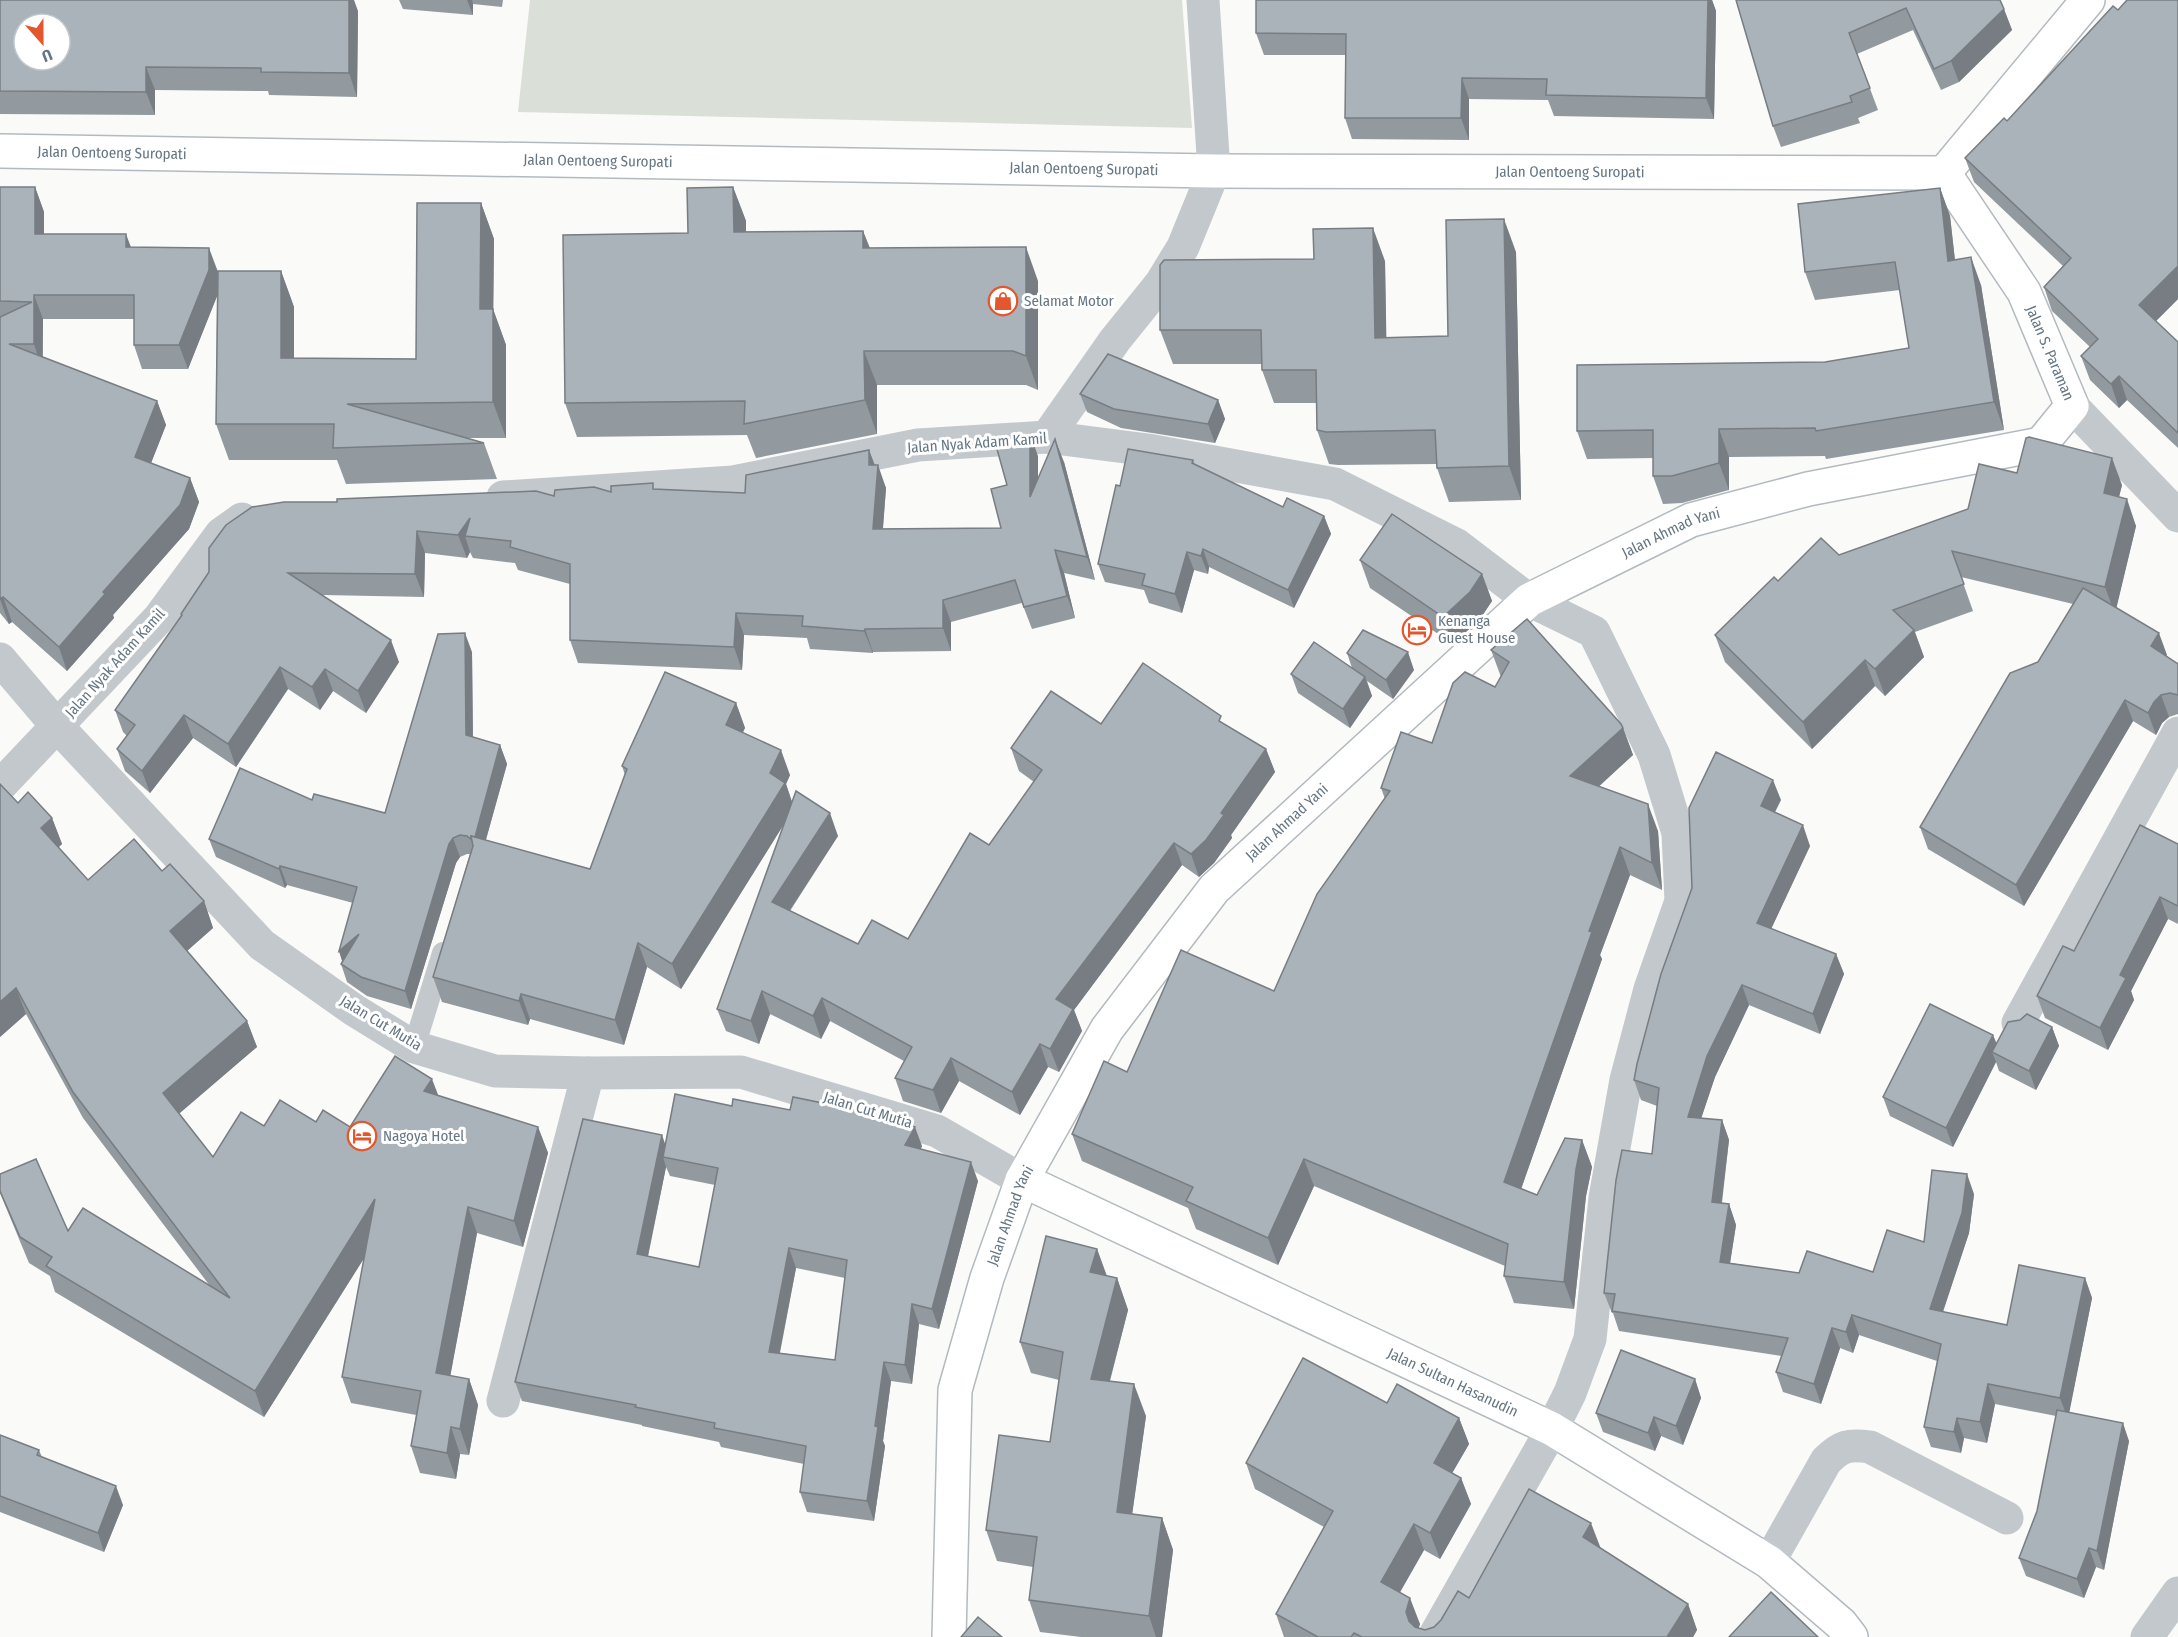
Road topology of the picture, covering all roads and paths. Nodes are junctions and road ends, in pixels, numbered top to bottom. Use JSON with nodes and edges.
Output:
{"nodes":[{"id":1,"x":1203,"y":0,"type":"edge"},
{"id":2,"x":2088,"y":0,"type":"edge"},
{"id":3,"x":0,"y":151,"type":"edge"},
{"id":4,"x":1214,"y":171,"type":"junction"},
{"id":5,"x":1944,"y":173,"type":"junction"},
{"id":6,"x":2072,"y":406,"type":"junction"},
{"id":7,"x":1047,"y":437,"type":"junction"},
{"id":8,"x":472,"y":498,"type":"edge"},
{"id":9,"x":264,"y":510,"type":"edge"},
{"id":10,"x":2178,"y":516,"type":"edge"},
{"id":11,"x":1529,"y":600,"type":"junction"},
{"id":12,"x":0,"y":659,"type":"edge"},
{"id":13,"x":57,"y":726,"type":"junction"},
{"id":14,"x":2178,"y":733,"type":"edge"},
{"id":15,"x":0,"y":786,"type":"edge"},
{"id":16,"x":448,"y":934,"type":"edge"},
{"id":17,"x":2018,"y":1023,"type":"edge"},
{"id":18,"x":414,"y":1047,"type":"junction"},
{"id":19,"x":588,"y":1073,"type":"junction"},
{"id":20,"x":1022,"y":1180,"type":"junction"},
{"id":21,"x":503,"y":1401,"type":"dead end"},
{"id":22,"x":1552,"y":1429,"type":"junction"},
{"id":23,"x":2007,"y":1518,"type":"dead end"},
{"id":24,"x":1769,"y":1562,"type":"junction"},
{"id":25,"x":2178,"y":1593,"type":"edge"},
{"id":26,"x":949,"y":1637,"type":"edge"},
{"id":27,"x":1434,"y":1637,"type":"edge"},
{"id":28,"x":1851,"y":1637,"type":"edge"},
{"id":29,"x":2147,"y":1637,"type":"edge"}],
"edges":[{"from":1,"to":4,"type":"street"},
{"from":2,"to":5,"type":"street"},
{"from":3,"to":4,"type":"street","name":"Jalan Oentoeng Suropati"},
{"from":4,"to":5,"type":"street","name":"Jalan Oentoeng Suropati"},
{"from":4,"to":7,"type":"street"},
{"from":5,"to":6,"type":"street","name":"Jalan S. Paraman"},
{"from":6,"to":10,"type":"street","name":"Jalan S. Paraman"},
{"from":6,"to":11,"type":"street","name":"Jalan Ahmad Yani"},
{"from":7,"to":8,"type":"street","name":"Jalan Nyak Adam Kamil"},
{"from":7,"to":11,"type":"street","name":"Jalan Nyak Adam Kamil"},
{"from":9,"to":13,"type":"street","name":"Jalan Nyak Adam Kamil"},
{"from":11,"to":20,"type":"street","name":"Jalan Ahmad Yani"},
{"from":11,"to":22,"type":"street","name":"Jalan Nyak Adam Kamil"},
{"from":12,"to":13,"type":"street","name":"Jalan Cut Mutia"},
{"from":13,"to":15,"type":"street","name":"Jalan Nyak Adam Kamil"},
{"from":13,"to":18,"type":"street","name":"Jalan Cut Mutia"},
{"from":14,"to":17,"type":"street"},
{"from":16,"to":18,"type":"lane"},
{"from":18,"to":19,"type":"street","name":"Jalan Cut Mutia"},
{"from":19,"to":20,"type":"street","name":"Jalan Cut Mutia"},
{"from":19,"to":21,"type":"street"},
{"from":20,"to":22,"type":"street","name":"Jalan Sultan Hasanudin"},
{"from":20,"to":26,"type":"street","name":"Jalan Ahmad Yani"},
{"from":22,"to":24,"type":"street","name":"Jalan Sultan Hasanudin"},
{"from":22,"to":27,"type":"street","name":"Jalan Nyak Adam Kamil"},
{"from":23,"to":24,"type":"street"},
{"from":24,"to":28,"type":"street","name":"Jalan Sultan Hasanudin"},
{"from":25,"to":29,"type":"street"}]}
